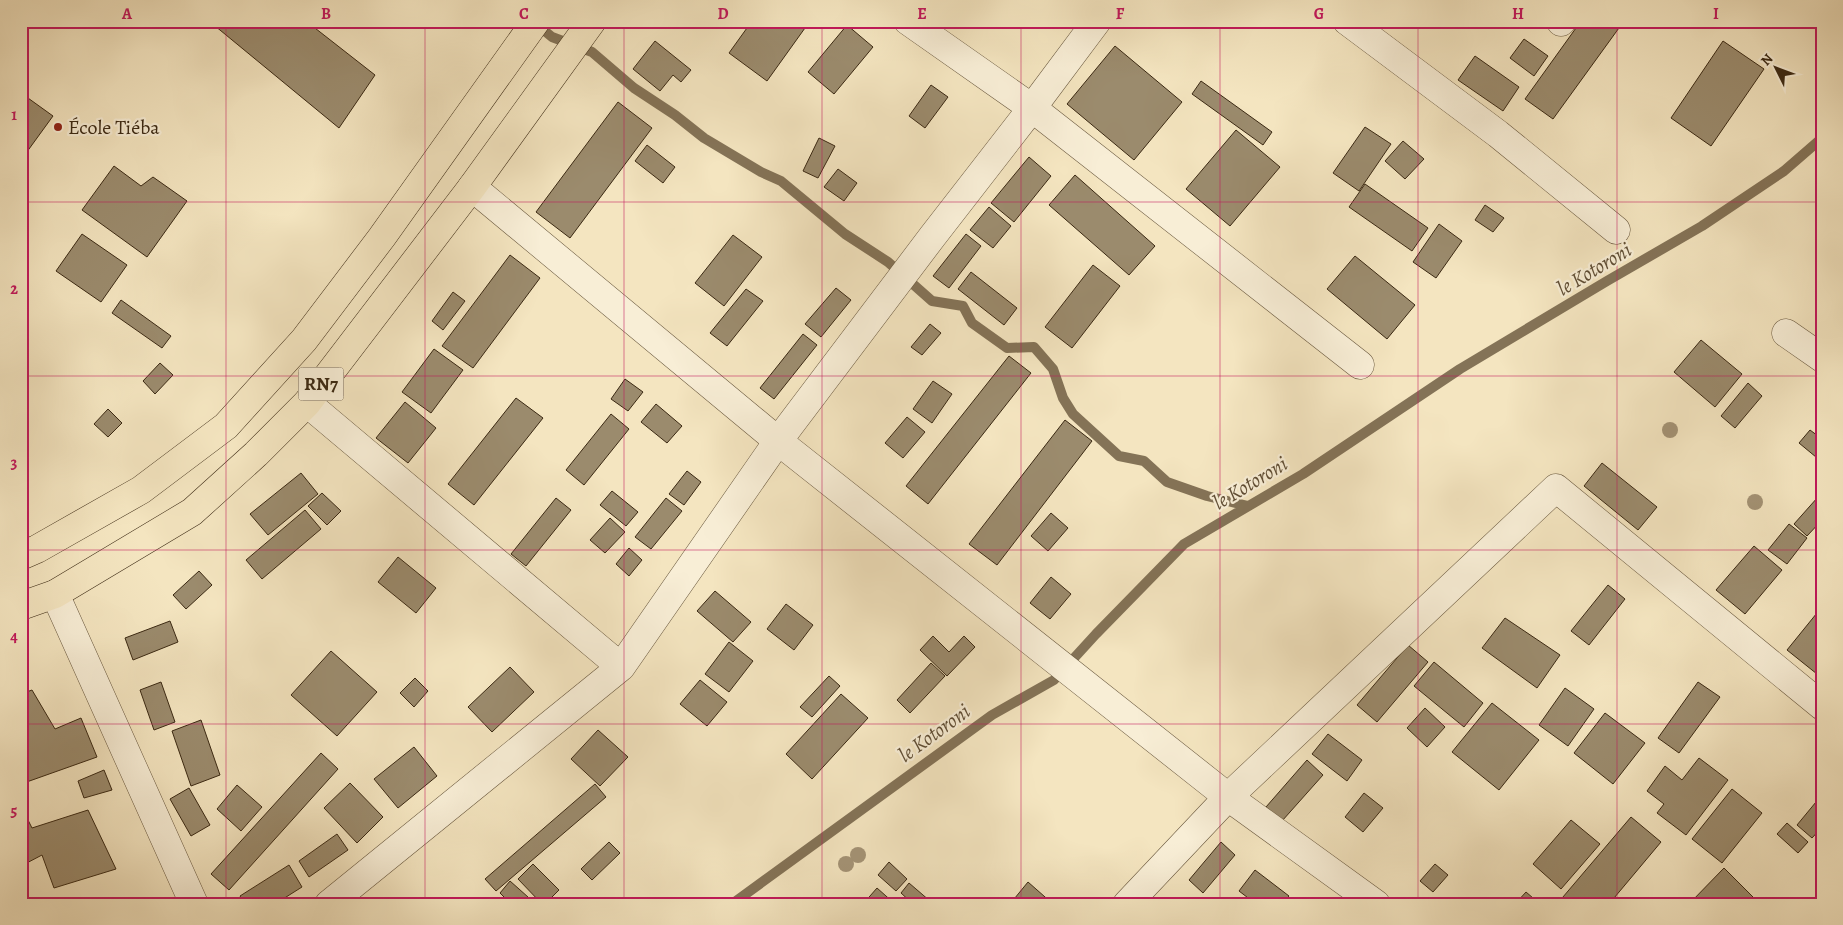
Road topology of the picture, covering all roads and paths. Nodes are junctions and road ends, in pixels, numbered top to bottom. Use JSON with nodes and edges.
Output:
{"nodes":[{"id":1,"x":536,"y":21,"type":"edge"},
{"id":2,"x":592,"y":21,"type":"edge"},
{"id":3,"x":908,"y":21,"type":"edge"},
{"id":4,"x":1097,"y":21,"type":"edge"},
{"id":5,"x":1347,"y":21,"type":"edge"},
{"id":6,"x":1032,"y":108,"type":"junction"},
{"id":7,"x":472,"y":186,"type":"junction"},
{"id":8,"x":1616,"y":230,"type":"dead end"},
{"id":9,"x":1786,"y":332,"type":"dead end"},
{"id":10,"x":1822,"y":358,"type":"edge"},
{"id":11,"x":1360,"y":365,"type":"dead end"},
{"id":12,"x":307,"y":403,"type":"junction"},
{"id":13,"x":778,"y":441,"type":"junction"},
{"id":14,"x":21,"y":556,"type":"edge"},
{"id":15,"x":55,"y":594,"type":"junction"},
{"id":16,"x":21,"y":606,"type":"edge"},
{"id":17,"x":620,"y":667,"type":"junction"},
{"id":18,"x":1822,"y":706,"type":"edge"},
{"id":19,"x":1228,"y":797,"type":"junction"},
{"id":20,"x":194,"y":904,"type":"edge"},
{"id":21,"x":329,"y":904,"type":"edge"},
{"id":22,"x":1127,"y":904,"type":"edge"},
{"id":23,"x":1376,"y":904,"type":"edge"}],
"edges":[{"from":1,"to":14,"type":"highway","number":"RN7"},
{"from":2,"to":7,"type":"highway","number":"RN7"},
{"from":3,"to":6,"type":"street"},
{"from":4,"to":6,"type":"street"},
{"from":5,"to":8,"type":"street"},
{"from":6,"to":11,"type":"street"},
{"from":6,"to":13,"type":"street"},
{"from":7,"to":12,"type":"highway","number":"RN7"},
{"from":7,"to":13,"type":"street"},
{"from":9,"to":10,"type":"street"},
{"from":12,"to":15,"type":"highway","number":"RN7"},
{"from":12,"to":17,"type":"street"},
{"from":13,"to":17,"type":"street"},
{"from":13,"to":19,"type":"street"},
{"from":15,"to":16,"type":"highway","number":"RN7"},
{"from":15,"to":20,"type":"street"},
{"from":17,"to":21,"type":"street"},
{"from":18,"to":19,"type":"street"},
{"from":19,"to":22,"type":"street"},
{"from":19,"to":23,"type":"street"}]}
